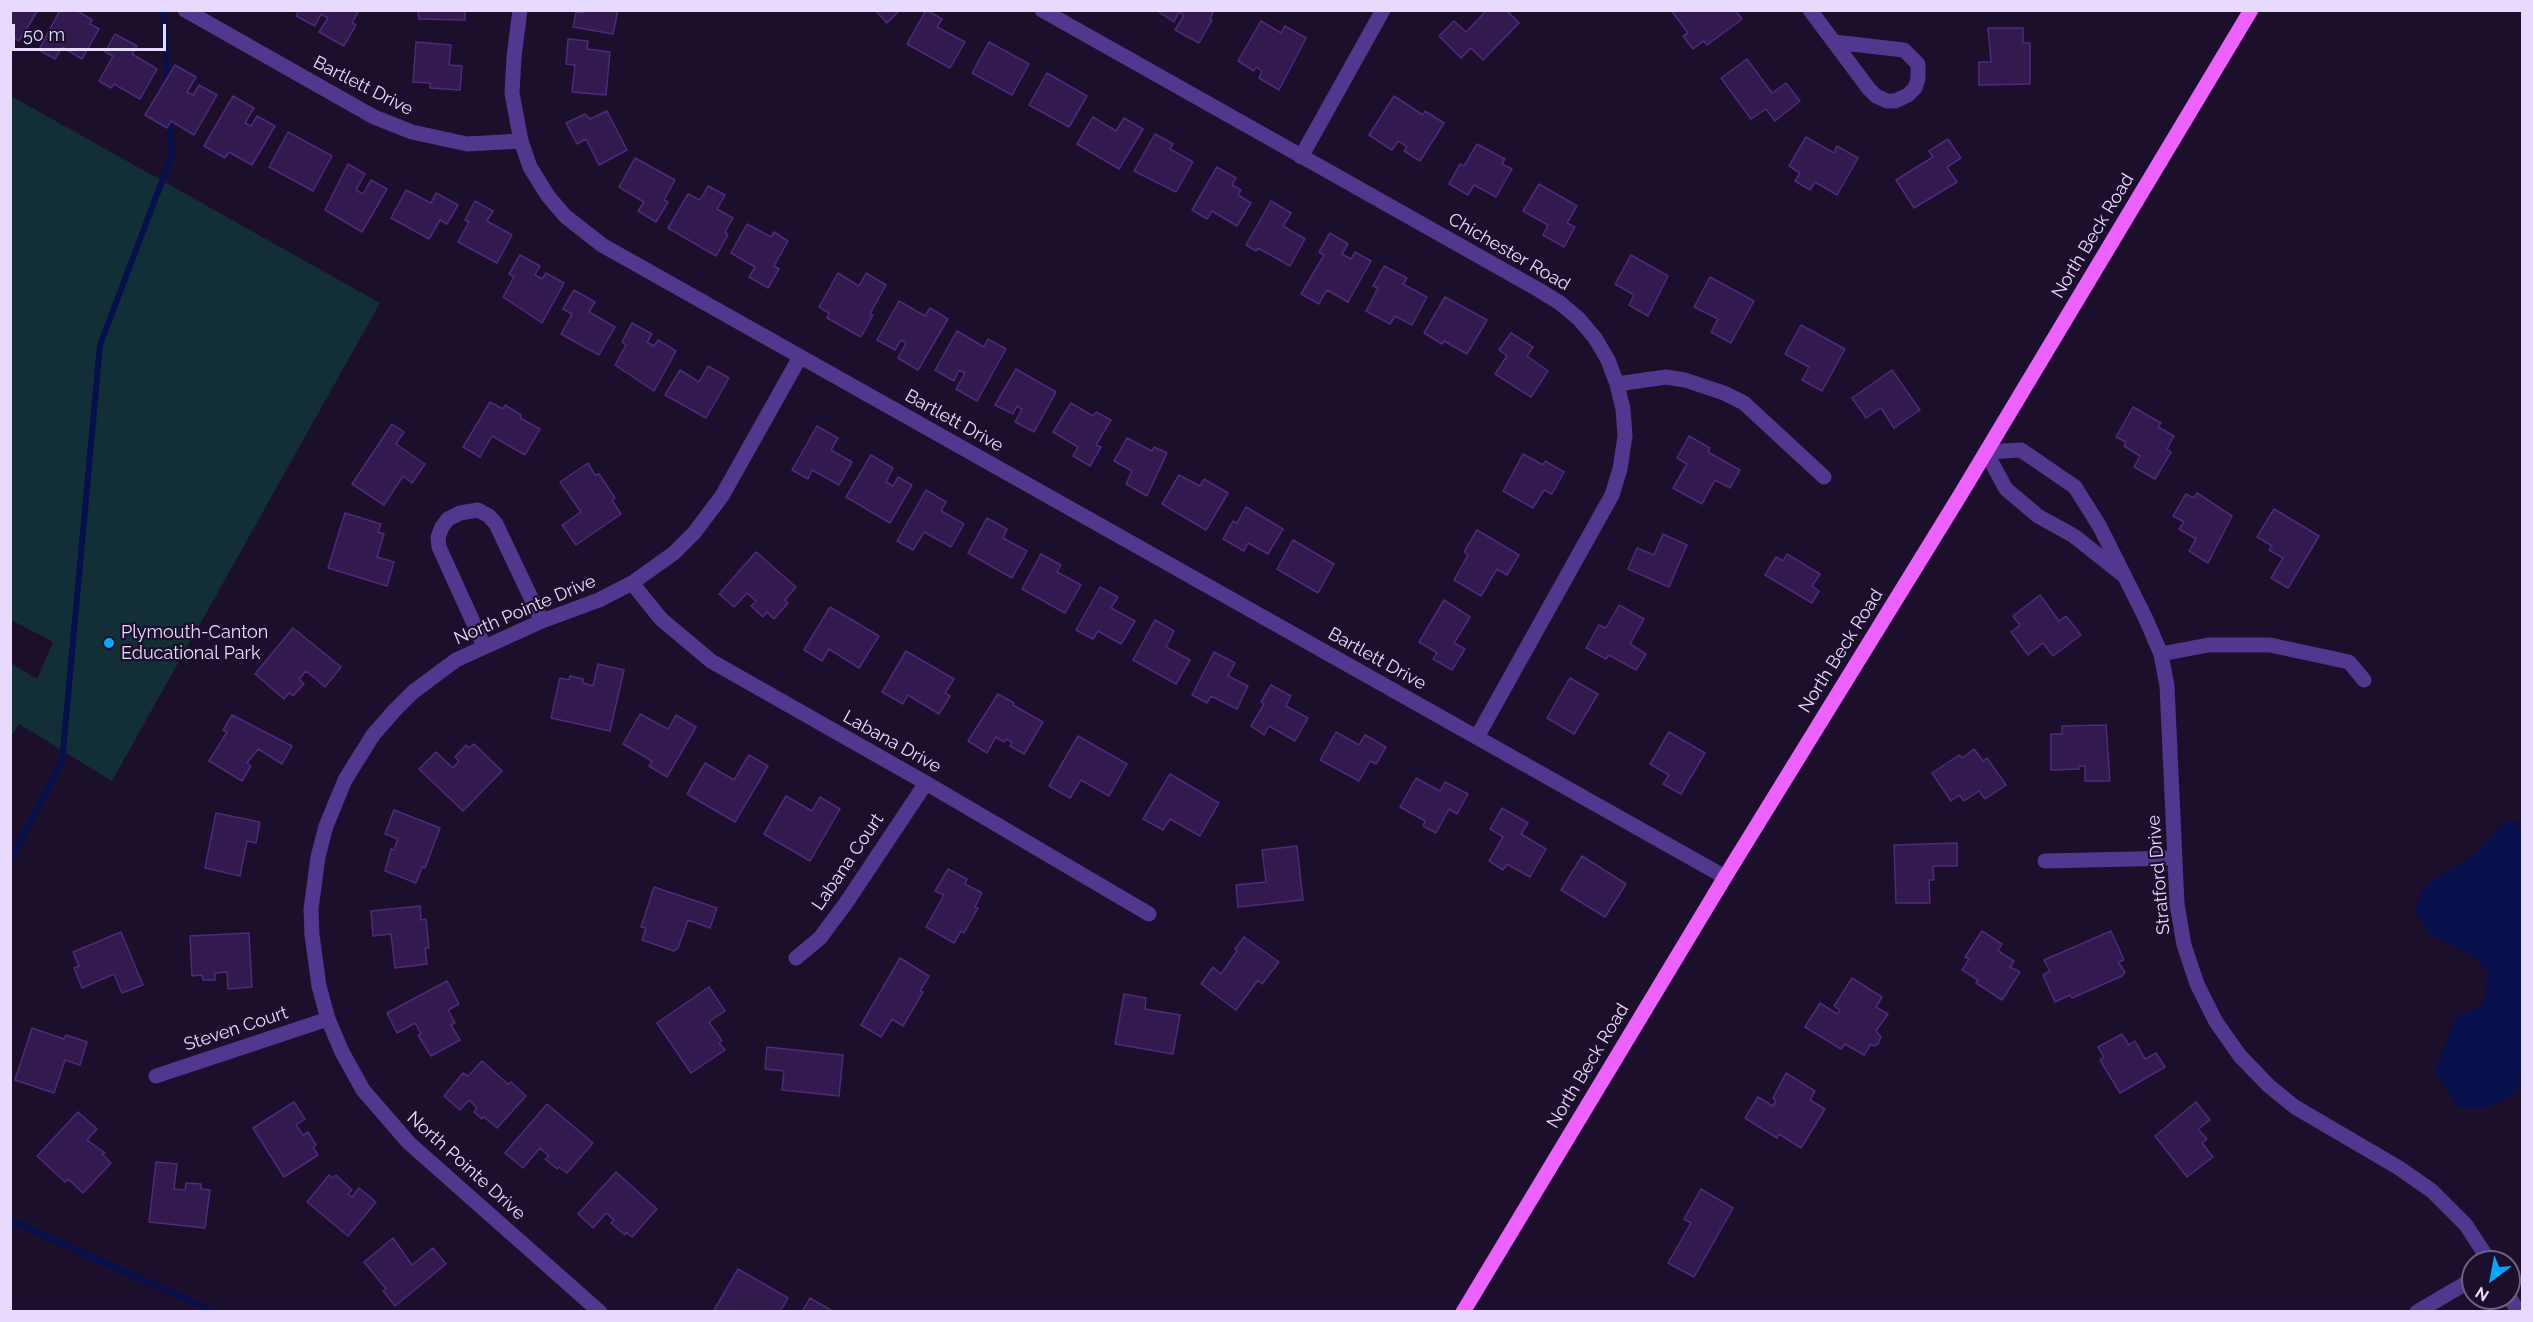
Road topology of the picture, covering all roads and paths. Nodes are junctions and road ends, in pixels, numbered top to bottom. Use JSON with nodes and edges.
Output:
{"nodes":[{"id":1,"x":185,"y":10,"type":"edge"},
{"id":2,"x":520,"y":10,"type":"edge"},
{"id":3,"x":1042,"y":10,"type":"edge"},
{"id":4,"x":1383,"y":10,"type":"edge"},
{"id":5,"x":1810,"y":10,"type":"edge"},
{"id":6,"x":2251,"y":10,"type":"edge"},
{"id":7,"x":1834,"y":42,"type":"junction"},
{"id":8,"x":520,"y":141,"type":"junction"},
{"id":9,"x":1301,"y":157,"type":"junction"},
{"id":10,"x":800,"y":357,"type":"junction"},
{"id":11,"x":1617,"y":384,"type":"junction"},
{"id":12,"x":1986,"y":453,"type":"junction"},
{"id":13,"x":1824,"y":477,"type":"dead end"},
{"id":14,"x":2122,"y":574,"type":"junction"},
{"id":15,"x":632,"y":584,"type":"junction"},
{"id":16,"x":542,"y":621,"type":"junction"},
{"id":17,"x":484,"y":646,"type":"junction"},
{"id":18,"x":2161,"y":654,"type":"junction"},
{"id":19,"x":2364,"y":680,"type":"dead end"},
{"id":20,"x":1477,"y":737,"type":"junction"},
{"id":21,"x":926,"y":783,"type":"junction"},
{"id":22,"x":2175,"y":858,"type":"junction"},
{"id":23,"x":2045,"y":861,"type":"dead end"},
{"id":24,"x":1725,"y":877,"type":"junction"},
{"id":25,"x":1149,"y":914,"type":"dead end"},
{"id":26,"x":796,"y":958,"type":"dead end"},
{"id":27,"x":328,"y":1019,"type":"junction"},
{"id":28,"x":156,"y":1076,"type":"dead end"},
{"id":29,"x":2482,"y":1250,"type":"edge"},
{"id":30,"x":2461,"y":1286,"type":"edge"},
{"id":31,"x":600,"y":1311,"type":"edge"},
{"id":32,"x":1463,"y":1311,"type":"edge"},
{"id":33,"x":2417,"y":1311,"type":"edge"}],
"edges":[{"from":1,"to":8,"type":"street","name":"Bartlett Drive"},
{"from":2,"to":8,"type":"street"},
{"from":3,"to":9,"type":"street","name":"Chichester Road"},
{"from":4,"to":9,"type":"street"},
{"from":5,"to":7,"type":"street"},
{"from":6,"to":12,"type":"main road","name":"North Beck Road"},
{"from":7,"to":7,"type":"street"},
{"from":8,"to":10,"type":"street","name":"Bartlett Drive"},
{"from":9,"to":11,"type":"street","name":"Chichester Road"},
{"from":10,"to":15,"type":"street","name":"North Pointe Drive"},
{"from":10,"to":20,"type":"street","name":"Bartlett Drive"},
{"from":11,"to":13,"type":"street"},
{"from":11,"to":20,"type":"street","name":"Chichester Road"},
{"from":12,"to":14,"type":"street","name":"Stratford Drive"},
{"from":12,"to":14,"type":"street","name":"Stratford Drive"},
{"from":12,"to":24,"type":"main road","name":"North Beck Road"},
{"from":14,"to":18,"type":"street","name":"Stratford Drive"},
{"from":15,"to":16,"type":"street","name":"North Pointe Drive"},
{"from":15,"to":21,"type":"street","name":"Labana Drive"},
{"from":16,"to":17,"type":"street","name":"North Pointe Drive"},
{"from":16,"to":17,"type":"street"},
{"from":17,"to":27,"type":"street","name":"North Pointe Drive"},
{"from":18,"to":19,"type":"street"},
{"from":18,"to":22,"type":"street","name":"Stratford Drive"},
{"from":20,"to":24,"type":"street","name":"Bartlett Drive"},
{"from":21,"to":25,"type":"street","name":"Labana Drive"},
{"from":21,"to":26,"type":"street","name":"Labana Court"},
{"from":22,"to":23,"type":"street"},
{"from":22,"to":29,"type":"street","name":"Stratford Drive"},
{"from":24,"to":32,"type":"main road","name":"North Beck Road"},
{"from":27,"to":28,"type":"street","name":"Steven Court"},
{"from":27,"to":31,"type":"street","name":"North Pointe Drive"},
{"from":30,"to":33,"type":"street"}]}
